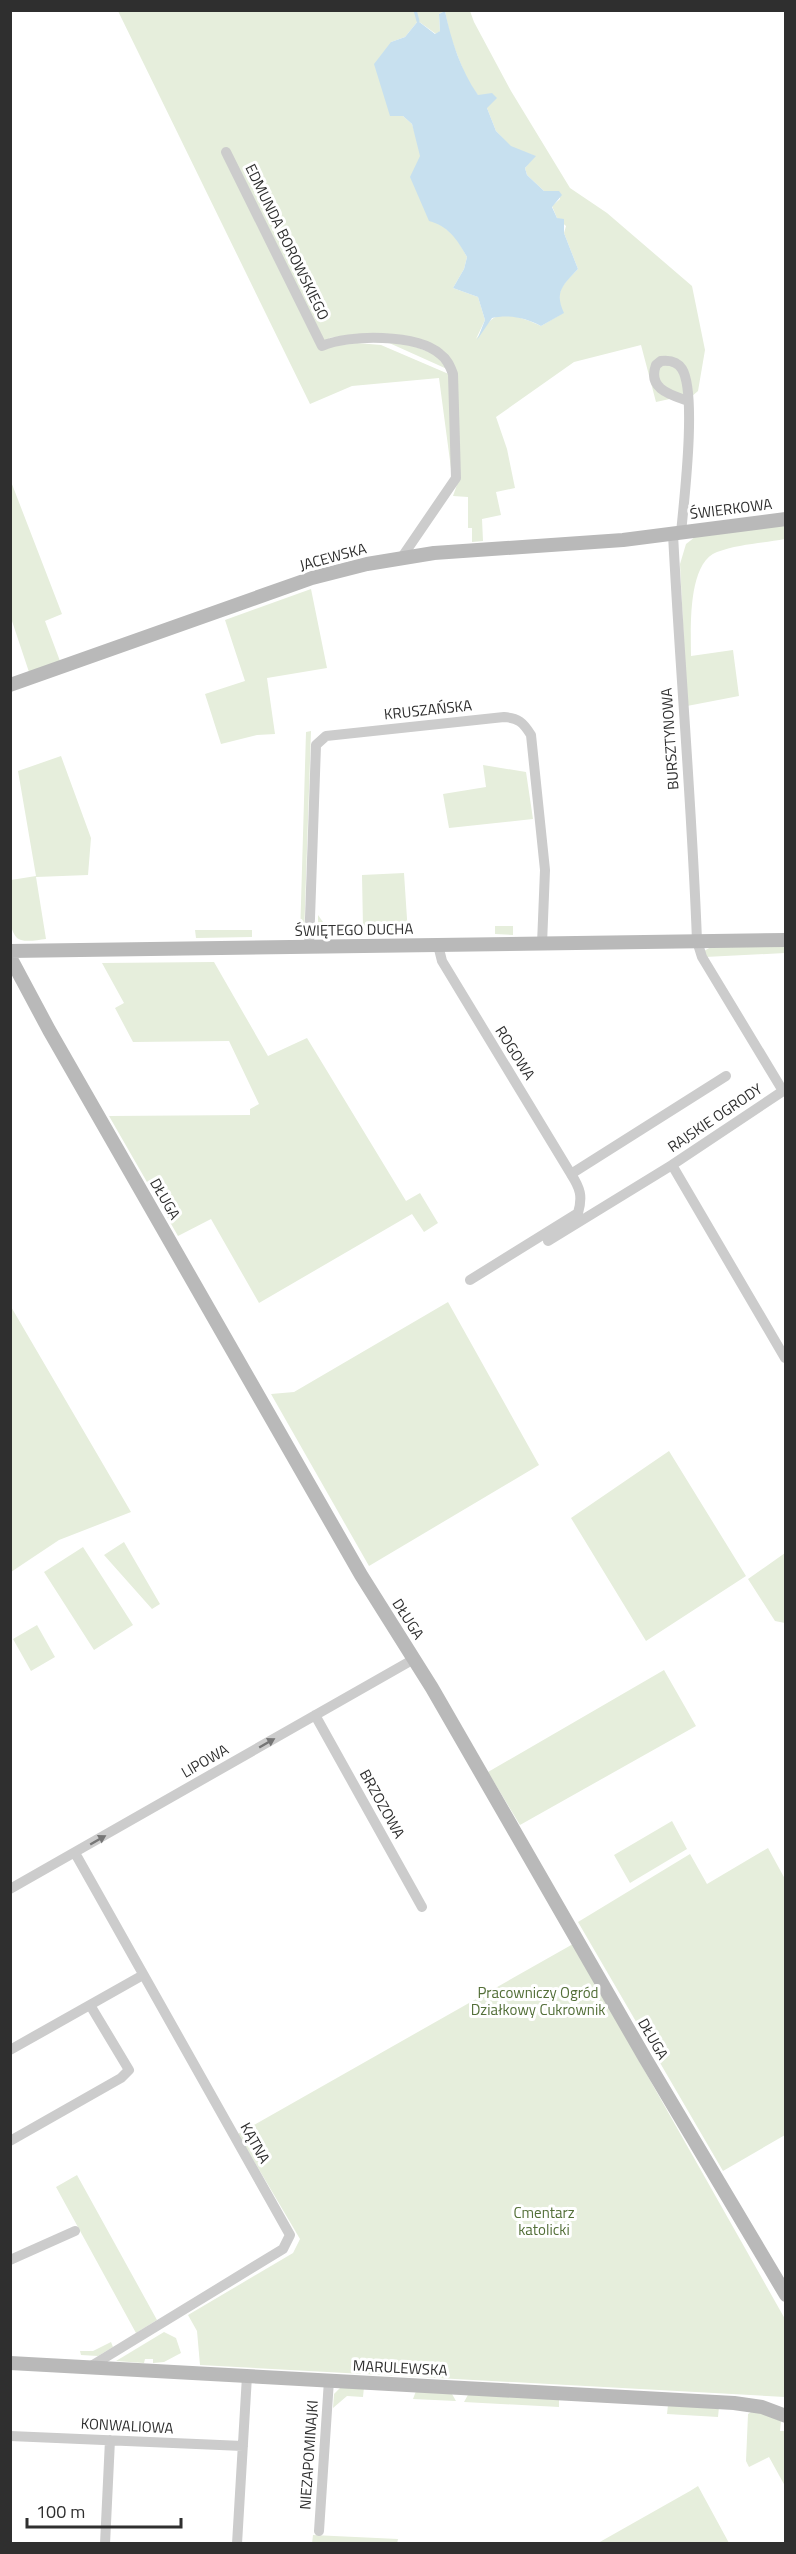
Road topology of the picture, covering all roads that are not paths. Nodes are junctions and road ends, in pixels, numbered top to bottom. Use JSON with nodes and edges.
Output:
{"nodes":[{"id":1,"x":226,"y":152,"type":"dead end"},
{"id":2,"x":688,"y":401,"type":"dead end"},
{"id":3,"x":786,"y":519,"type":"edge"},
{"id":4,"x":677,"y":533,"type":"junction"},
{"id":5,"x":402,"y":556,"type":"junction"},
{"id":6,"x":10,"y":685,"type":"edge"},
{"id":7,"x":786,"y":940,"type":"edge"},
{"id":8,"x":697,"y":941,"type":"junction"},
{"id":9,"x":542,"y":944,"type":"junction"},
{"id":10,"x":438,"y":945,"type":"junction"},
{"id":11,"x":309,"y":947,"type":"junction"},
{"id":12,"x":10,"y":951,"type":"edge"},
{"id":13,"x":10,"y":957,"type":"edge"},
{"id":14,"x":726,"y":1076,"type":"dead end"},
{"id":15,"x":672,"y":1165,"type":"junction"},
{"id":16,"x":571,"y":1174,"type":"junction"},
{"id":17,"x":548,"y":1241,"type":"dead end"},
{"id":18,"x":470,"y":1280,"type":"dead end"},
{"id":19,"x":785,"y":1358,"type":"edge"},
{"id":20,"x":414,"y":1659,"type":"junction"},
{"id":21,"x":315,"y":1715,"type":"junction"},
{"id":22,"x":75,"y":1853,"type":"junction"},
{"id":23,"x":10,"y":1889,"type":"edge"},
{"id":24,"x":422,"y":1907,"type":"dead end"},
{"id":25,"x":142,"y":1975,"type":"junction"},
{"id":26,"x":90,"y":2005,"type":"junction"},
{"id":27,"x":10,"y":2050,"type":"edge"},
{"id":28,"x":10,"y":2141,"type":"edge"},
{"id":29,"x":75,"y":2231,"type":"dead end"},
{"id":30,"x":10,"y":2260,"type":"edge"},
{"id":31,"x":786,"y":2295,"type":"edge"},
{"id":32,"x":10,"y":2363,"type":"edge"},
{"id":33,"x":88,"y":2368,"type":"junction"},
{"id":34,"x":247,"y":2376,"type":"junction"},
{"id":35,"x":329,"y":2380,"type":"junction"},
{"id":36,"x":786,"y":2416,"type":"edge"},
{"id":37,"x":10,"y":2436,"type":"edge"},
{"id":38,"x":110,"y":2440,"type":"junction"},
{"id":39,"x":243,"y":2446,"type":"junction"},
{"id":40,"x":319,"y":2531,"type":"dead end"},
{"id":41,"x":105,"y":2544,"type":"edge"},
{"id":42,"x":237,"y":2544,"type":"edge"}],
"edges":[{"from":1,"to":5,"type":"street","name":"EDMUNDA BOROWSKIEGO"},
{"from":2,"to":4,"type":"street","name":"BURSZTYNOWA"},
{"from":3,"to":4,"type":"street","name":"ŚWIERKOWA"},
{"from":4,"to":5,"type":"street","name":"JACEWSKA"},
{"from":4,"to":8,"type":"street","name":"BURSZTYNOWA"},
{"from":5,"to":6,"type":"street","name":"JACEWSKA"},
{"from":7,"to":8,"type":"street","name":"ŚWIĘTEGO DUCHA"},
{"from":8,"to":9,"type":"street","name":"ŚWIĘTEGO DUCHA"},
{"from":8,"to":15,"type":"street","name":"RAJSKIE OGRODY"},
{"from":9,"to":10,"type":"street","name":"ŚWIĘTEGO DUCHA"},
{"from":9,"to":11,"type":"street","name":"KRUSZAŃSKA"},
{"from":10,"to":11,"type":"street","name":"ŚWIĘTEGO DUCHA"},
{"from":10,"to":16,"type":"street","name":"ROGOWA"},
{"from":11,"to":12,"type":"street","name":"ŚWIĘTEGO DUCHA"},
{"from":13,"to":20,"type":"street","name":"DŁUGA"},
{"from":14,"to":16,"type":"street"},
{"from":15,"to":17,"type":"street","name":"RAJSKIE OGRODY"},
{"from":15,"to":19,"type":"street"},
{"from":16,"to":18,"type":"street","name":"ROGOWA"},
{"from":20,"to":21,"type":"street","name":"LIPOWA"},
{"from":20,"to":31,"type":"street","name":"DŁUGA"},
{"from":22,"to":21,"type":"street","name":"LIPOWA","one_way":true},
{"from":21,"to":24,"type":"street","name":"BRZOZOWA"},
{"from":22,"to":23,"type":"street","name":"LIPOWA"},
{"from":22,"to":25,"type":"street","name":"KĄTNA"},
{"from":25,"to":26,"type":"street"},
{"from":25,"to":33,"type":"street","name":"KĄTNA"},
{"from":26,"to":27,"type":"street"},
{"from":26,"to":28,"type":"street"},
{"from":29,"to":30,"type":"street"},
{"from":32,"to":33,"type":"street","name":"MARULEWSKA"},
{"from":33,"to":34,"type":"street","name":"MARULEWSKA"},
{"from":34,"to":35,"type":"street","name":"MARULEWSKA"},
{"from":34,"to":39,"type":"street"},
{"from":35,"to":36,"type":"street","name":"MARULEWSKA"},
{"from":35,"to":40,"type":"street","name":"NIEZAPOMINAJKI"},
{"from":37,"to":38,"type":"street","name":"KONWALIOWA"},
{"from":38,"to":39,"type":"street","name":"KONWALIOWA"},
{"from":38,"to":41,"type":"street"},
{"from":39,"to":42,"type":"street"}]}
